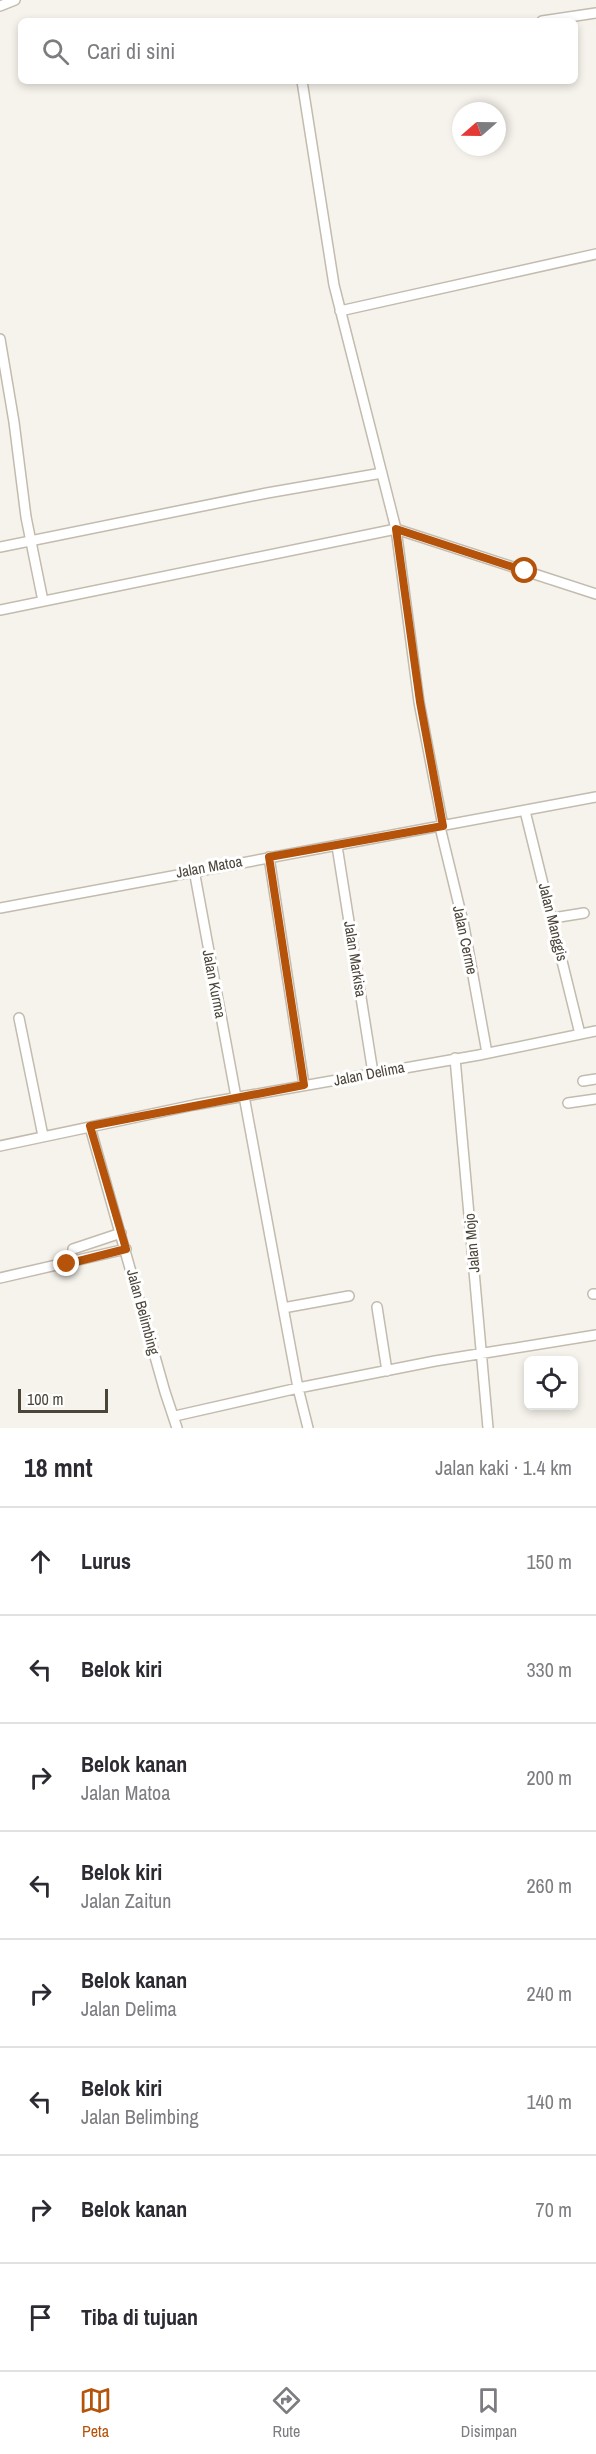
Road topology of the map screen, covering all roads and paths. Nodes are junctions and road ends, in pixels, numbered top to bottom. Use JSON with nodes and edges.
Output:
{"nodes":[{"id":1,"x":15,"y":0,"type":"edge"},
{"id":2,"x":0,"y":6,"type":"edge"},
{"id":3,"x":596,"y":13,"type":"edge"},
{"id":4,"x":562,"y":18,"type":"edge"},
{"id":5,"x":302,"y":84,"type":"edge"},
{"id":6,"x":596,"y":254,"type":"edge"},
{"id":7,"x":340,"y":311,"type":"junction"},
{"id":8,"x":0,"y":339,"type":"edge"},
{"id":9,"x":382,"y":473,"type":"junction"},
{"id":10,"x":396,"y":529,"type":"junction"},
{"id":11,"x":30,"y":541,"type":"junction"},
{"id":12,"x":0,"y":547,"type":"edge"},
{"id":13,"x":596,"y":594,"type":"edge"},
{"id":14,"x":43,"y":600,"type":"junction"},
{"id":15,"x":0,"y":610,"type":"edge"},
{"id":16,"x":596,"y":796,"type":"edge"},
{"id":17,"x":525,"y":810,"type":"junction"},
{"id":18,"x":441,"y":826,"type":"junction"},
{"id":19,"x":337,"y":846,"type":"junction"},
{"id":20,"x":269,"y":857,"type":"junction"},
{"id":21,"x":194,"y":870,"type":"junction"},
{"id":22,"x":0,"y":908,"type":"edge"},
{"id":23,"x":584,"y":913,"type":"dead end"},
{"id":24,"x":553,"y":918,"type":"junction"},
{"id":25,"x":19,"y":1018,"type":"dead end"},
{"id":26,"x":596,"y":1031,"type":"edge"},
{"id":27,"x":580,"y":1034,"type":"junction"},
{"id":28,"x":488,"y":1053,"type":"junction"},
{"id":29,"x":455,"y":1058,"type":"junction"},
{"id":30,"x":373,"y":1073,"type":"junction"},
{"id":31,"x":596,"y":1079,"type":"edge"},
{"id":32,"x":583,"y":1081,"type":"dead end"},
{"id":33,"x":304,"y":1085,"type":"junction"},
{"id":34,"x":240,"y":1096,"type":"junction"},
{"id":35,"x":596,"y":1099,"type":"edge"},
{"id":36,"x":568,"y":1103,"type":"dead end"},
{"id":37,"x":90,"y":1126,"type":"junction"},
{"id":38,"x":43,"y":1136,"type":"junction"},
{"id":39,"x":0,"y":1146,"type":"edge"},
{"id":40,"x":121,"y":1233,"type":"junction"},
{"id":41,"x":73,"y":1249,"type":"dead end"},
{"id":42,"x":126,"y":1249,"type":"junction"},
{"id":43,"x":0,"y":1278,"type":"edge"},
{"id":44,"x":349,"y":1296,"type":"dead end"},
{"id":45,"x":377,"y":1307,"type":"dead end"},
{"id":46,"x":284,"y":1308,"type":"junction"},
{"id":47,"x":596,"y":1335,"type":"edge"},
{"id":48,"x":482,"y":1353,"type":"junction"},
{"id":49,"x":387,"y":1371,"type":"junction"},
{"id":50,"x":298,"y":1388,"type":"junction"},
{"id":51,"x":174,"y":1416,"type":"junction"},
{"id":52,"x":177,"y":1428,"type":"edge"},
{"id":53,"x":308,"y":1428,"type":"edge"},
{"id":54,"x":488,"y":1428,"type":"edge"}],
"edges":[{"from":1,"to":2,"type":"street"},
{"from":3,"to":4,"type":"street"},
{"from":5,"to":7,"type":"street","name":"Jalan Cerme"},
{"from":6,"to":7,"type":"street"},
{"from":7,"to":9,"type":"street","name":"Jalan Cerme"},
{"from":8,"to":11,"type":"street"},
{"from":9,"to":10,"type":"street","name":"Jalan Cerme"},
{"from":9,"to":11,"type":"street"},
{"from":10,"to":13,"type":"street"},
{"from":10,"to":14,"type":"street"},
{"from":10,"to":18,"type":"street","name":"Jalan Cerme"},
{"from":11,"to":12,"type":"street"},
{"from":11,"to":14,"type":"street"},
{"from":14,"to":15,"type":"street"},
{"from":16,"to":17,"type":"street","name":"Jalan Matoa"},
{"from":17,"to":18,"type":"street","name":"Jalan Matoa"},
{"from":17,"to":24,"type":"street","name":"Jalan Manggis"},
{"from":18,"to":19,"type":"street","name":"Jalan Matoa"},
{"from":18,"to":28,"type":"street","name":"Jalan Cerme"},
{"from":19,"to":20,"type":"street","name":"Jalan Matoa"},
{"from":19,"to":30,"type":"street","name":"Jalan Markisa"},
{"from":20,"to":21,"type":"street","name":"Jalan Matoa"},
{"from":20,"to":33,"type":"street"},
{"from":21,"to":22,"type":"street","name":"Jalan Matoa"},
{"from":21,"to":34,"type":"street","name":"Jalan Kurma"},
{"from":23,"to":24,"type":"street"},
{"from":24,"to":27,"type":"street","name":"Jalan Manggis"},
{"from":25,"to":38,"type":"street"},
{"from":26,"to":27,"type":"street","name":"Jalan Delima"},
{"from":27,"to":28,"type":"street","name":"Jalan Delima"},
{"from":28,"to":29,"type":"street","name":"Jalan Delima"},
{"from":29,"to":30,"type":"street","name":"Jalan Delima"},
{"from":29,"to":48,"type":"street","name":"Jalan Mojo"},
{"from":30,"to":33,"type":"street","name":"Jalan Delima"},
{"from":31,"to":32,"type":"street"},
{"from":33,"to":34,"type":"street","name":"Jalan Delima"},
{"from":34,"to":37,"type":"street","name":"Jalan Delima"},
{"from":34,"to":46,"type":"street","name":"Jalan Kurma"},
{"from":35,"to":36,"type":"street"},
{"from":37,"to":38,"type":"street","name":"Jalan Delima"},
{"from":37,"to":40,"type":"street","name":"Jalan Belimbing"},
{"from":38,"to":39,"type":"street","name":"Jalan Delima"},
{"from":40,"to":41,"type":"street"},
{"from":40,"to":42,"type":"street","name":"Jalan Belimbing"},
{"from":42,"to":43,"type":"street"},
{"from":42,"to":51,"type":"street","name":"Jalan Belimbing"},
{"from":44,"to":46,"type":"street"},
{"from":45,"to":49,"type":"street"},
{"from":46,"to":50,"type":"street","name":"Jalan Kurma"},
{"from":47,"to":48,"type":"street"},
{"from":48,"to":49,"type":"street"},
{"from":48,"to":54,"type":"street","name":"Jalan Mojo"},
{"from":49,"to":50,"type":"street"},
{"from":50,"to":51,"type":"street"},
{"from":50,"to":53,"type":"street","name":"Jalan Kurma"},
{"from":51,"to":52,"type":"street","name":"Jalan Belimbing"}]}
